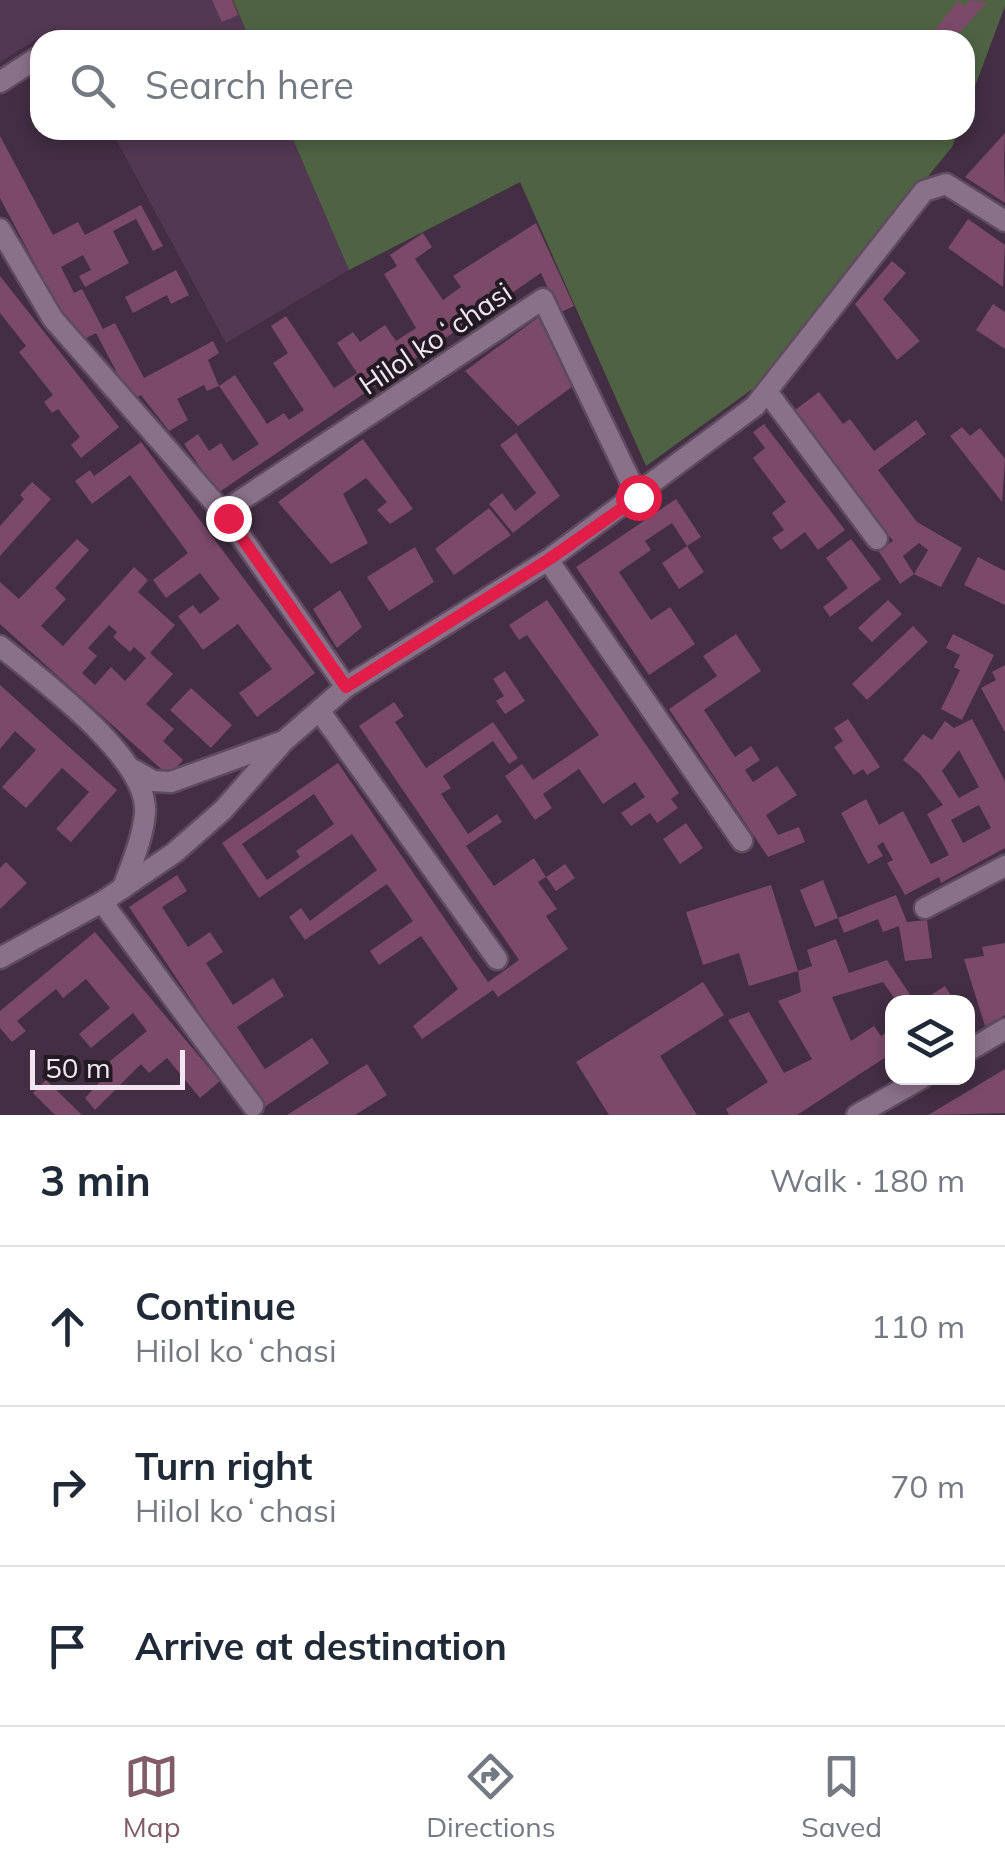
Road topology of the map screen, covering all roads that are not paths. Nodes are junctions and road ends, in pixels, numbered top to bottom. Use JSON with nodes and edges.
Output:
{"nodes":[{"id":1,"x":30,"y":62,"type":"edge"},
{"id":2,"x":0,"y":82,"type":"edge"},
{"id":3,"x":1005,"y":221,"type":"edge"},
{"id":4,"x":0,"y":229,"type":"edge"},
{"id":5,"x":768,"y":393,"type":"junction"},
{"id":6,"x":638,"y":497,"type":"junction"},
{"id":7,"x":223,"y":512,"type":"junction"},
{"id":8,"x":877,"y":539,"type":"dead end"},
{"id":9,"x":548,"y":560,"type":"junction"},
{"id":10,"x":0,"y":646,"type":"edge"},
{"id":11,"x":346,"y":687,"type":"junction"},
{"id":12,"x":320,"y":713,"type":"junction"},
{"id":13,"x":284,"y":741,"type":"junction"},
{"id":14,"x":134,"y":770,"type":"junction"},
{"id":15,"x":742,"y":840,"type":"dead end"},
{"id":16,"x":1005,"y":866,"type":"edge"},
{"id":17,"x":123,"y":888,"type":"junction"},
{"id":18,"x":102,"y":902,"type":"junction"},
{"id":19,"x":925,"y":908,"type":"dead end"},
{"id":20,"x":0,"y":958,"type":"edge"},
{"id":21,"x":498,"y":959,"type":"dead end"},
{"id":22,"x":1005,"y":1030,"type":"edge"},
{"id":23,"x":975,"y":1047,"type":"edge"},
{"id":24,"x":910,"y":1085,"type":"edge"},
{"id":25,"x":253,"y":1106,"type":"dead end"},
{"id":26,"x":857,"y":1115,"type":"edge"}],
"edges":[{"from":1,"to":2,"type":"street"},
{"from":3,"to":5,"type":"street"},
{"from":4,"to":7,"type":"street"},
{"from":5,"to":6,"type":"street"},
{"from":5,"to":8,"type":"street"},
{"from":6,"to":7,"type":"street","name":"Hilol koʻchasi"},
{"from":6,"to":9,"type":"street"},
{"from":7,"to":11,"type":"street"},
{"from":9,"to":11,"type":"street"},
{"from":9,"to":15,"type":"street"},
{"from":10,"to":14,"type":"street"},
{"from":11,"to":12,"type":"street"},
{"from":12,"to":13,"type":"street"},
{"from":12,"to":21,"type":"street"},
{"from":13,"to":14,"type":"street"},
{"from":13,"to":17,"type":"street"},
{"from":14,"to":17,"type":"street"},
{"from":16,"to":19,"type":"street"},
{"from":17,"to":18,"type":"street"},
{"from":18,"to":20,"type":"street"},
{"from":18,"to":25,"type":"street"},
{"from":22,"to":23,"type":"street"},
{"from":24,"to":26,"type":"street"}]}
